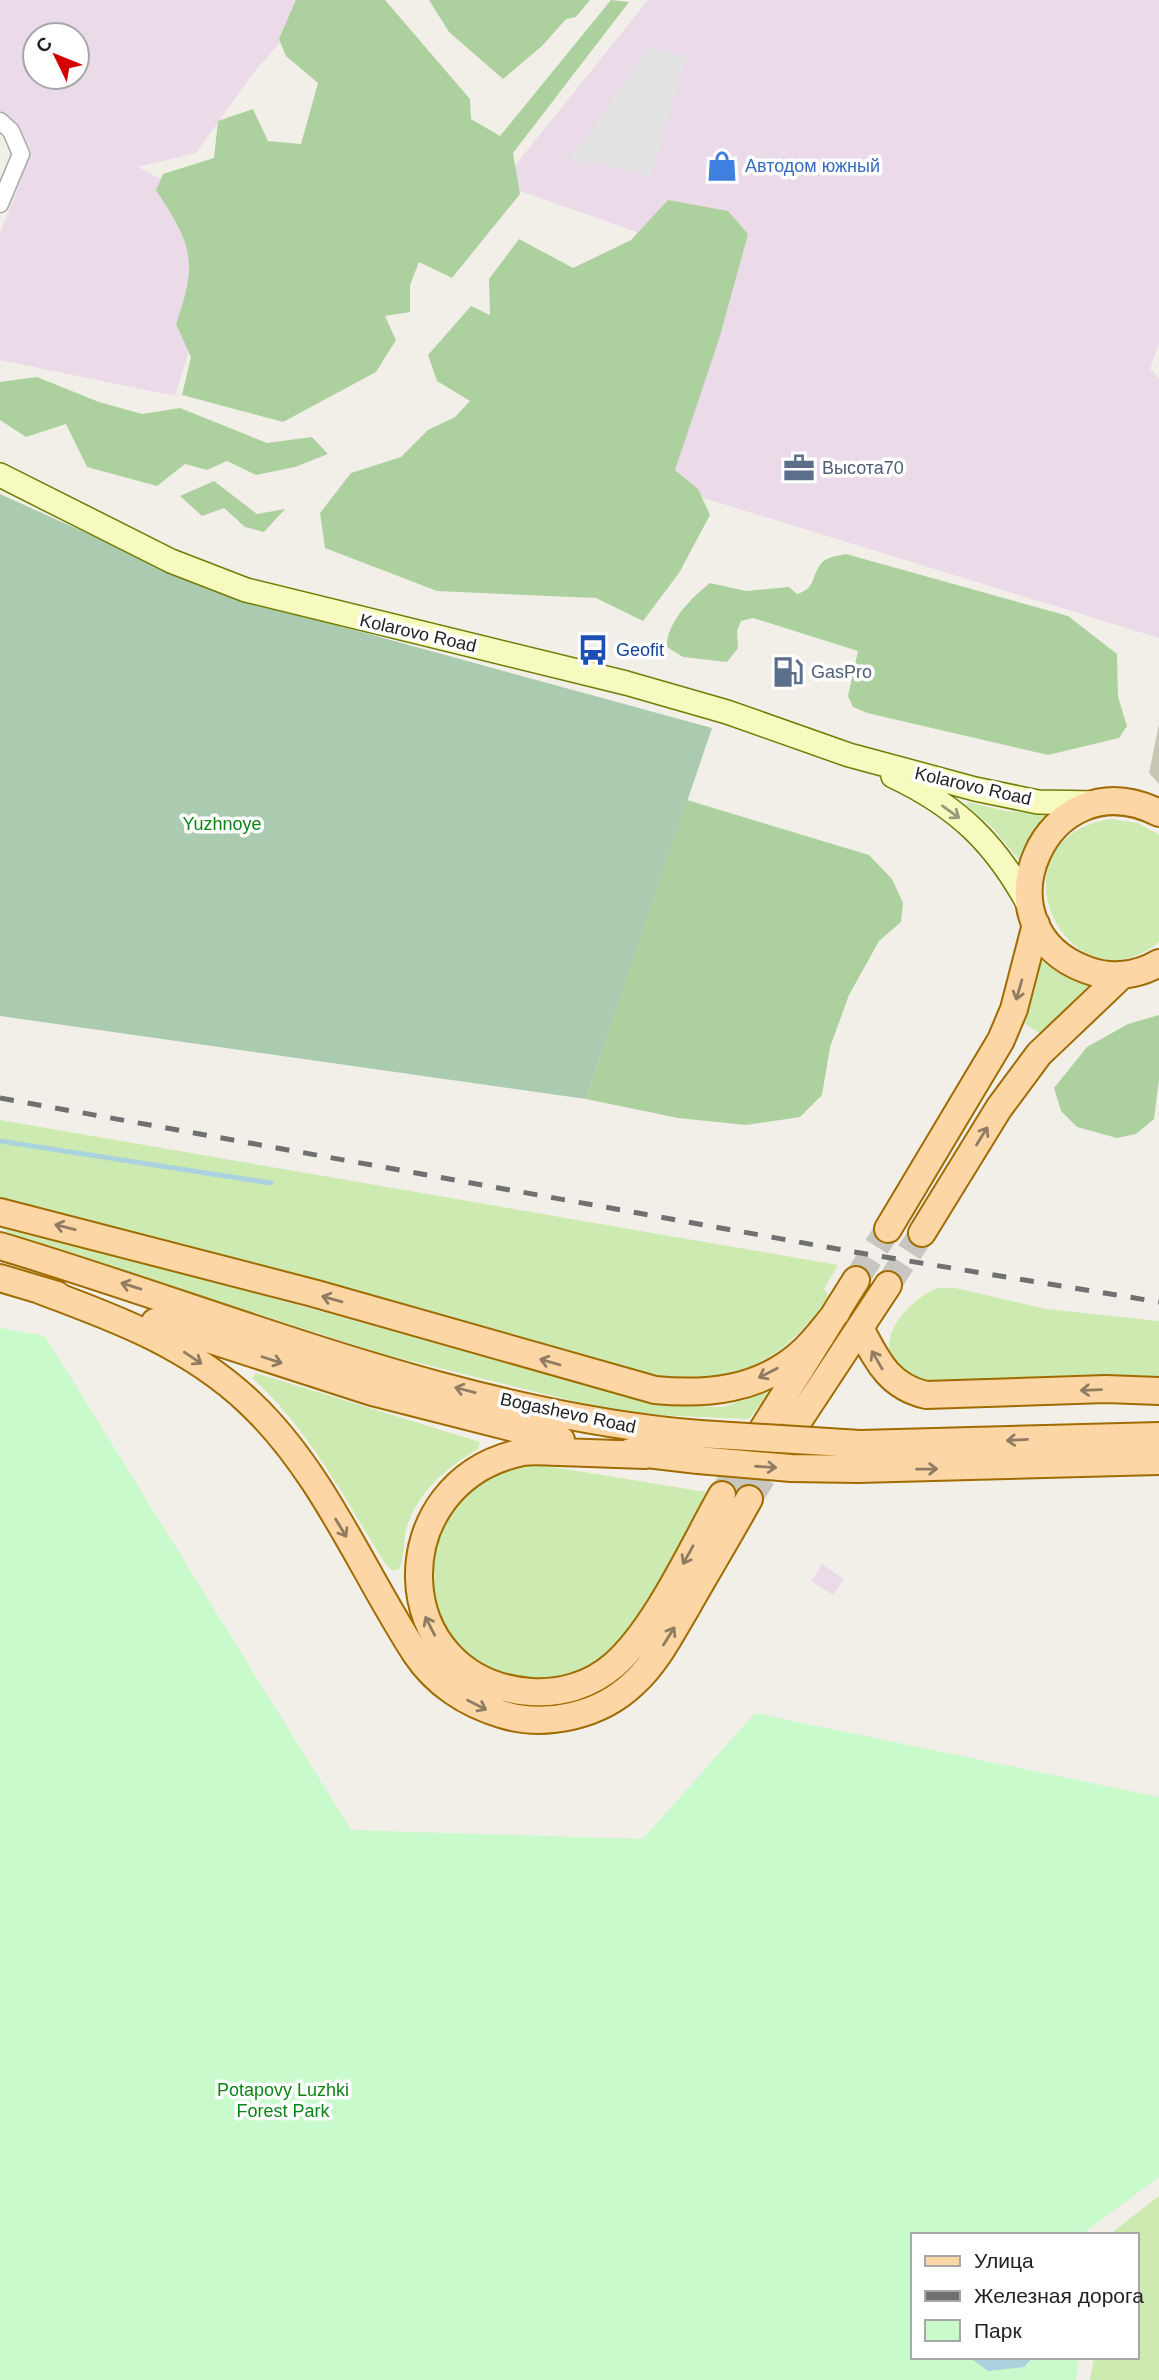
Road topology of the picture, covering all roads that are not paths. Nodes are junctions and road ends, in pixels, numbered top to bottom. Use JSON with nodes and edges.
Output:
{"nodes":[{"id":1,"x":0,"y":121,"type":"edge"},
{"id":2,"x":0,"y":204,"type":"edge"},
{"id":3,"x":0,"y":475,"type":"edge"},
{"id":4,"x":849,"y":755,"type":"junction"},
{"id":5,"x":1099,"y":803,"type":"junction"},
{"id":6,"x":1159,"y":813,"type":"edge"},
{"id":7,"x":1033,"y":916,"type":"junction"},
{"id":8,"x":1159,"y":963,"type":"edge"},
{"id":9,"x":1122,"y":975,"type":"junction"},
{"id":10,"x":0,"y":1212,"type":"edge"},
{"id":11,"x":888,"y":1228,"type":"tunnel mouth"},
{"id":12,"x":922,"y":1233,"type":"tunnel mouth"},
{"id":13,"x":0,"y":1246,"type":"edge"},
{"id":14,"x":0,"y":1278,"type":"edge"},
{"id":15,"x":856,"y":1280,"type":"tunnel mouth"},
{"id":16,"x":888,"y":1285,"type":"tunnel mouth"},
{"id":17,"x":42,"y":1291,"type":"junction"},
{"id":18,"x":836,"y":1312,"type":"junction"},
{"id":19,"x":860,"y":1328,"type":"junction"},
{"id":20,"x":1159,"y":1391,"type":"edge"},
{"id":21,"x":795,"y":1426,"type":"tunnel mouth"},
{"id":22,"x":763,"y":1429,"type":"tunnel mouth"},
{"id":23,"x":1159,"y":1436,"type":"edge"},
{"id":24,"x":699,"y":1447,"type":"junction"},
{"id":25,"x":645,"y":1455,"type":"junction"},
{"id":26,"x":859,"y":1456,"type":"junction"},
{"id":27,"x":1159,"y":1461,"type":"edge"},
{"id":28,"x":722,"y":1495,"type":"tunnel mouth"},
{"id":29,"x":749,"y":1499,"type":"tunnel mouth"}],
"edges":[{"from":1,"to":2,"type":"street"},
{"from":3,"to":4,"type":"main road","name":"Kolarovo Road"},
{"from":4,"to":5,"type":"main road","name":"Kolarovo Road"},
{"from":4,"to":7,"type":"main road","name":"Kolarovo Road","one_way":true},
{"from":5,"to":6,"type":"main road"},
{"from":5,"to":7,"type":"main road"},
{"from":7,"to":9,"type":"main road"},
{"from":7,"to":11,"type":"main road","one_way":true},
{"from":8,"to":9,"type":"main road"},
{"from":12,"to":9,"type":"main road","one_way":true},
{"from":18,"to":10,"type":"main road","one_way":true},
{"from":24,"to":13,"type":"main road","name":"Bogashevo Road","one_way":true},
{"from":14,"to":17,"type":"main road","name":"Bogashevo Road"},
{"from":15,"to":18,"type":"main road"},
{"from":16,"to":19,"type":"main road"},
{"from":17,"to":25,"type":"main road","name":"Bogashevo Road","one_way":true},
{"from":17,"to":29,"type":"main road","one_way":true},
{"from":18,"to":22,"type":"main road"},
{"from":20,"to":19,"type":"main road","one_way":true},
{"from":19,"to":21,"type":"main road"},
{"from":23,"to":26,"type":"main road","name":"Bogashevo Road","one_way":true},
{"from":24,"to":25,"type":"main road","name":"Bogashevo Road"},
{"from":24,"to":26,"type":"main road","name":"Bogashevo Road","bridge":true},
{"from":28,"to":25,"type":"main road","one_way":true},
{"from":26,"to":27,"type":"main road","name":"Bogashevo Road","one_way":true}]}
